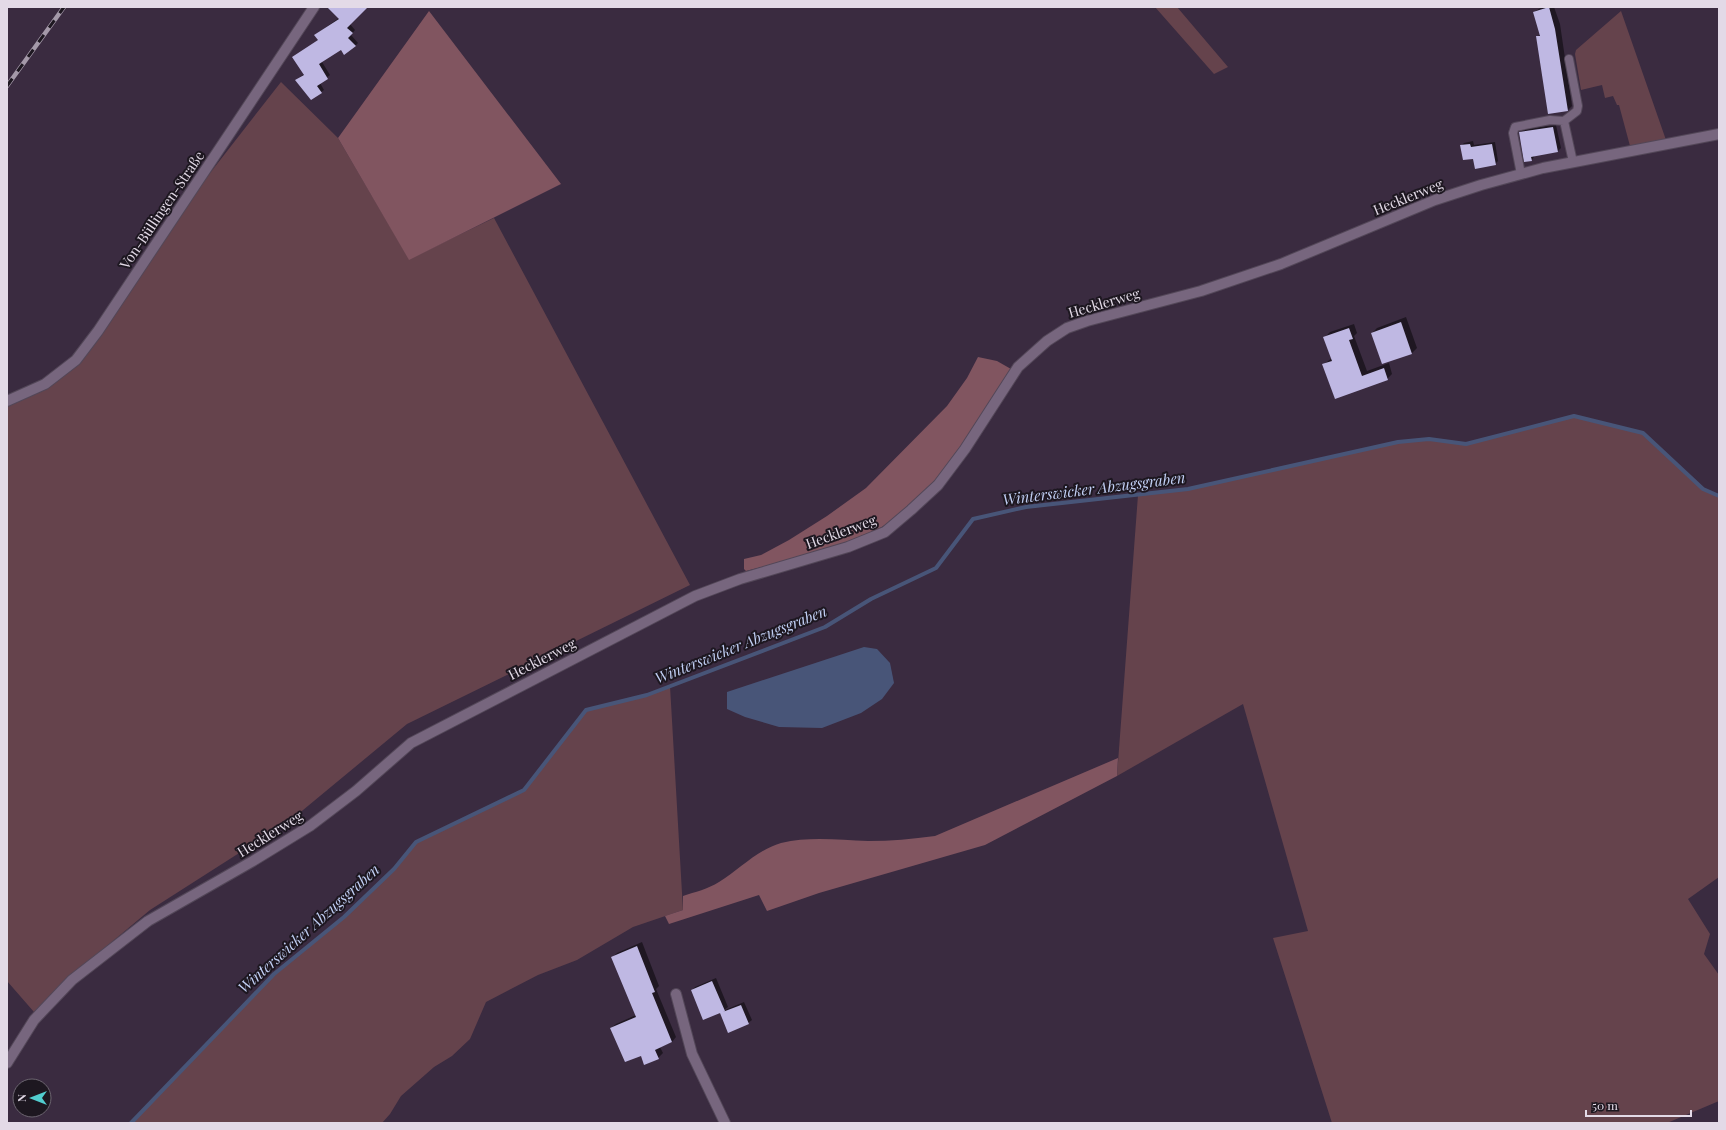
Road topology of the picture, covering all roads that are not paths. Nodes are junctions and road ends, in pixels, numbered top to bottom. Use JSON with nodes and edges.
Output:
{"nodes":[{"id":1,"x":314,"y":7,"type":"edge"},
{"id":2,"x":1569,"y":59,"type":"dead end"},
{"id":3,"x":1564,"y":121,"type":"junction"},
{"id":4,"x":1719,"y":134,"type":"edge"},
{"id":5,"x":1573,"y":162,"type":"junction"},
{"id":6,"x":1521,"y":174,"type":"junction"},
{"id":7,"x":7,"y":402,"type":"edge"},
{"id":8,"x":676,"y":994,"type":"dead end"},
{"id":9,"x":7,"y":1063,"type":"edge"},
{"id":10,"x":725,"y":1123,"type":"edge"}],
"edges":[{"from":1,"to":7,"type":"street","name":"Von-Büllingen-Straße"},
{"from":2,"to":3,"type":"lane"},
{"from":3,"to":5,"type":"lane"},
{"from":3,"to":6,"type":"lane"},
{"from":4,"to":5,"type":"street","name":"Hecklerweg"},
{"from":5,"to":6,"type":"street","name":"Hecklerweg"},
{"from":6,"to":9,"type":"street","name":"Hecklerweg"},
{"from":8,"to":10,"type":"street"}]}
